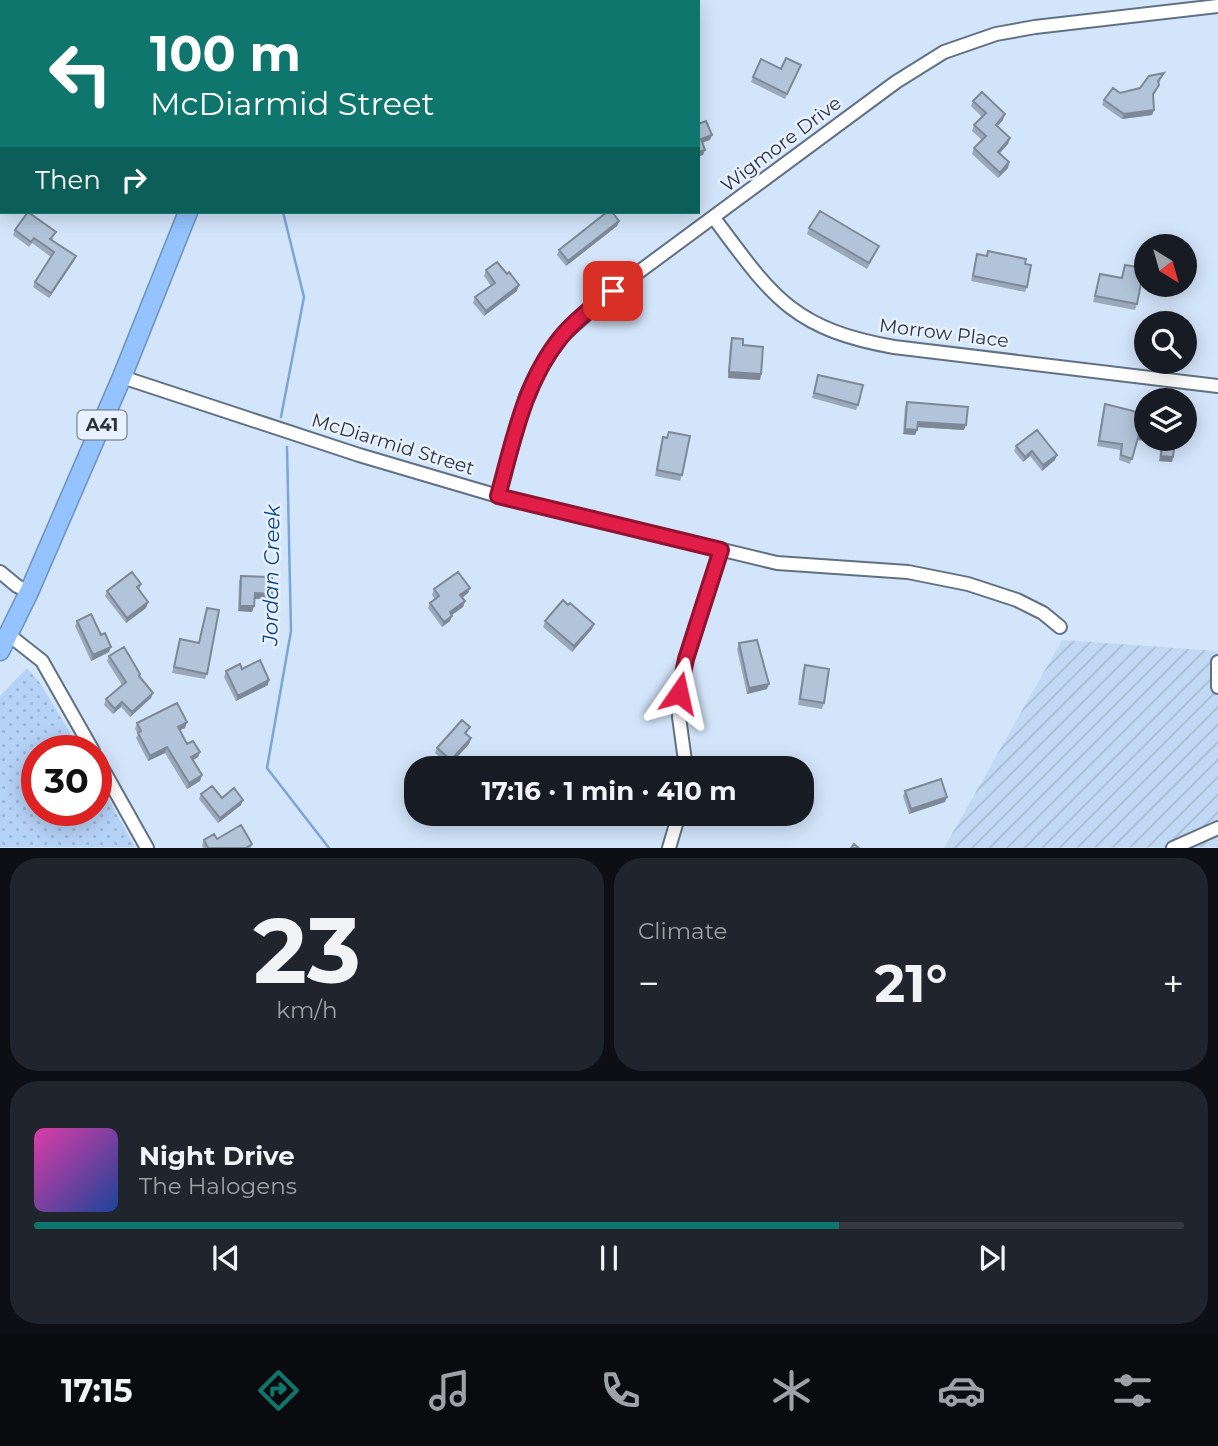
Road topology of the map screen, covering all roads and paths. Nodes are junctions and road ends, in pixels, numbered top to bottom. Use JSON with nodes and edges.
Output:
{"nodes":[{"id":1,"x":1218,"y":6,"type":"edge"},
{"id":2,"x":187,"y":214,"type":"edge"},
{"id":3,"x":714,"y":218,"type":"junction"},
{"id":4,"x":122,"y":377,"type":"junction"},
{"id":5,"x":1218,"y":386,"type":"edge"},
{"id":6,"x":498,"y":496,"type":"junction"},
{"id":7,"x":721,"y":550,"type":"junction"},
{"id":8,"x":0,"y":572,"type":"edge"},
{"id":9,"x":29,"y":592,"type":"junction"},
{"id":10,"x":1060,"y":627,"type":"dead end"},
{"id":11,"x":4,"y":643,"type":"edge"},
{"id":12,"x":1218,"y":662,"type":"edge"},
{"id":13,"x":1218,"y":687,"type":"edge"},
{"id":14,"x":84,"y":735,"type":"edge"},
{"id":15,"x":684,"y":756,"type":"edge"},
{"id":16,"x":112,"y":786,"type":"edge"},
{"id":17,"x":675,"y":826,"type":"edge"},
{"id":18,"x":1218,"y":828,"type":"edge"},
{"id":19,"x":147,"y":848,"type":"edge"},
{"id":20,"x":668,"y":848,"type":"edge"},
{"id":21,"x":1172,"y":848,"type":"edge"}],
"edges":[{"from":1,"to":3,"type":"street","name":"Wigmore Drive"},
{"from":2,"to":4,"type":"highway","number":"A41"},
{"from":3,"to":5,"type":"street","name":"Morrow Place"},
{"from":3,"to":6,"type":"street","name":"Wigmore Drive"},
{"from":4,"to":6,"type":"street","name":"McDiarmid Street"},
{"from":4,"to":9,"type":"highway","number":"A41"},
{"from":6,"to":7,"type":"street","name":"McDiarmid Street"},
{"from":7,"to":10,"type":"street","name":"McDiarmid Street"},
{"from":7,"to":15,"type":"street"},
{"from":8,"to":9,"type":"street"},
{"from":9,"to":11,"type":"highway","number":"A41"},
{"from":11,"to":14,"type":"street"},
{"from":12,"to":13,"type":"street"},
{"from":16,"to":19,"type":"street"},
{"from":17,"to":20,"type":"street"},
{"from":18,"to":21,"type":"street"}]}
